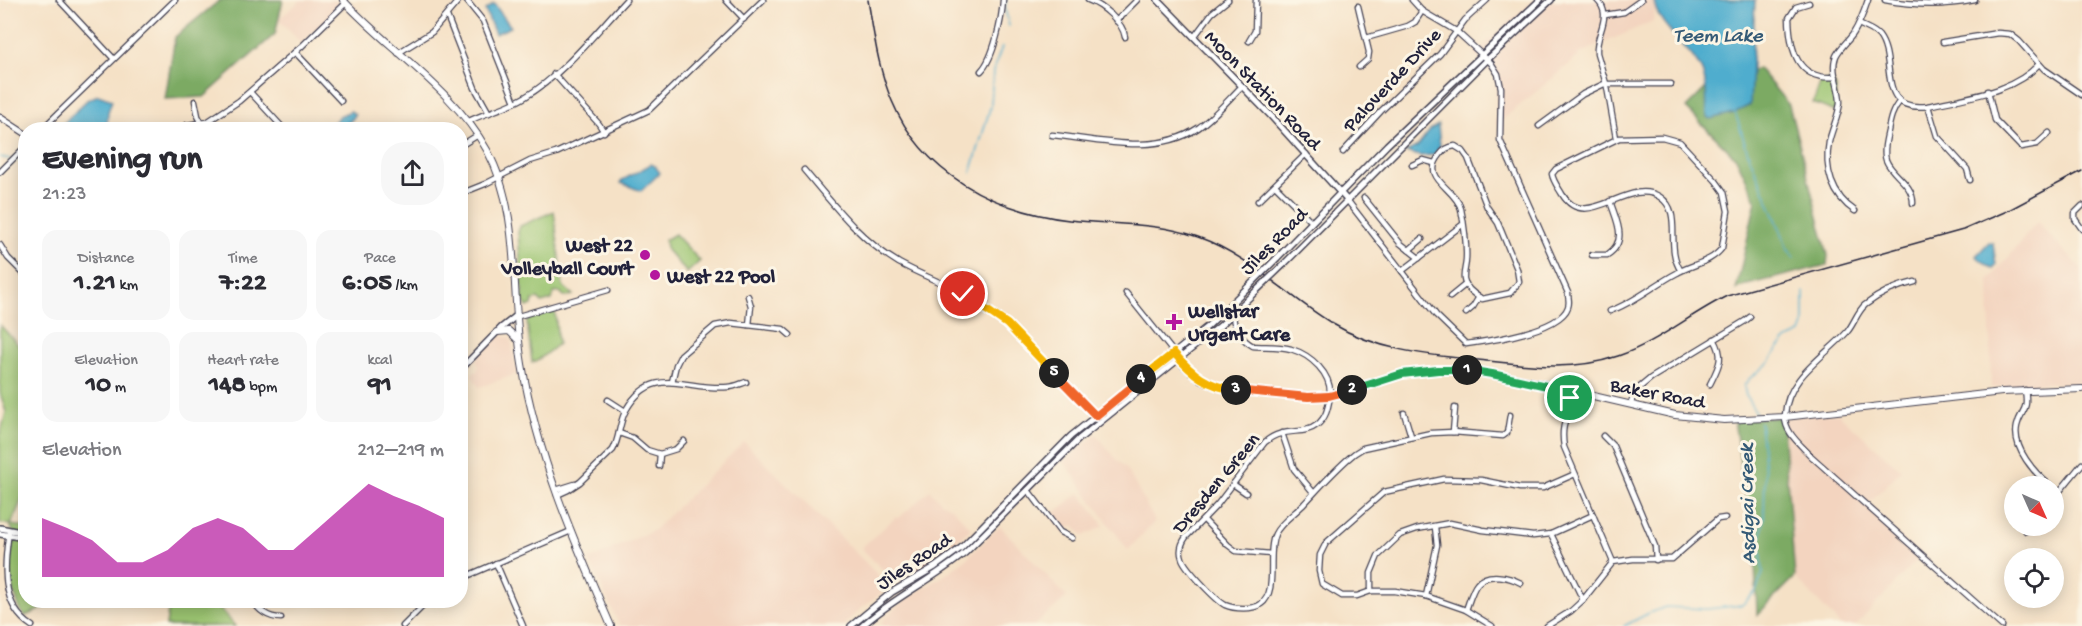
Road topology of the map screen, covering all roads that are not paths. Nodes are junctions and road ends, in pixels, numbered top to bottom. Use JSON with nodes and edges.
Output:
{"nodes":[{"id":1,"x":58,"y":0,"type":"edge"},
{"id":2,"x":70,"y":0,"type":"edge"},
{"id":3,"x":175,"y":0,"type":"edge"},
{"id":4,"x":459,"y":0,"type":"edge"},
{"id":5,"x":466,"y":0,"type":"edge"},
{"id":6,"x":626,"y":0,"type":"edge"},
{"id":7,"x":726,"y":0,"type":"edge"},
{"id":8,"x":763,"y":0,"type":"edge"},
{"id":9,"x":1003,"y":0,"type":"edge"},
{"id":10,"x":1088,"y":0,"type":"edge"},
{"id":11,"x":1137,"y":0,"type":"edge"},
{"id":12,"x":1158,"y":0,"type":"edge"},
{"id":13,"x":1228,"y":0,"type":"edge"},
{"id":14,"x":1256,"y":0,"type":"edge"},
{"id":15,"x":1412,"y":0,"type":"edge"},
{"id":16,"x":1487,"y":0,"type":"edge"},
{"id":17,"x":1540,"y":0,"type":"edge"},
{"id":18,"x":1551,"y":0,"type":"edge"},
{"id":19,"x":1597,"y":0,"type":"edge"},
{"id":20,"x":1641,"y":0,"type":"edge"},
{"id":21,"x":1868,"y":0,"type":"edge"},
{"id":22,"x":1885,"y":0,"type":"edge"},
{"id":23,"x":1975,"y":0,"type":"edge"},
{"id":24,"x":344,"y":2,"type":"edge"},
{"id":25,"x":1809,"y":3,"type":"dead end"},
{"id":26,"x":64,"y":6,"type":"junction"},
{"id":27,"x":1358,"y":6,"type":"dead end"},
{"id":28,"x":1422,"y":10,"type":"junction"},
{"id":29,"x":1605,"y":15,"type":"junction"},
{"id":30,"x":447,"y":16,"type":"junction"},
{"id":31,"x":744,"y":19,"type":"junction"},
{"id":32,"x":1116,"y":21,"type":"junction"},
{"id":33,"x":1859,"y":24,"type":"junction"},
{"id":34,"x":1456,"y":31,"type":"junction"},
{"id":35,"x":1194,"y":36,"type":"junction"},
{"id":36,"x":1125,"y":38,"type":"dead end"},
{"id":37,"x":1366,"y":38,"type":"junction"},
{"id":38,"x":1249,"y":41,"type":"dead end"},
{"id":39,"x":1943,"y":42,"type":"dead end"},
{"id":40,"x":295,"y":52,"type":"junction"},
{"id":41,"x":398,"y":53,"type":"junction"},
{"id":42,"x":1485,"y":57,"type":"junction"},
{"id":43,"x":113,"y":58,"type":"junction"},
{"id":44,"x":2039,"y":64,"type":"junction"},
{"id":45,"x":1359,"y":67,"type":"dead end"},
{"id":46,"x":981,"y":71,"type":"dead end"},
{"id":47,"x":554,"y":75,"type":"junction"},
{"id":48,"x":1836,"y":77,"type":"junction"},
{"id":49,"x":1606,"y":83,"type":"junction"},
{"id":50,"x":1671,"y":84,"type":"dead end"},
{"id":51,"x":1242,"y":86,"type":"junction"},
{"id":52,"x":1988,"y":91,"type":"junction"},
{"id":53,"x":250,"y":92,"type":"junction"},
{"id":54,"x":2082,"y":95,"type":"edge"},
{"id":55,"x":195,"y":100,"type":"dead end"},
{"id":56,"x":341,"y":101,"type":"dead end"},
{"id":57,"x":1900,"y":101,"type":"junction"},
{"id":58,"x":514,"y":102,"type":"junction"},
{"id":59,"x":1928,"y":106,"type":"junction"},
{"id":60,"x":489,"y":113,"type":"junction"},
{"id":61,"x":0,"y":117,"type":"edge"},
{"id":62,"x":49,"y":122,"type":"edge"},
{"id":63,"x":202,"y":122,"type":"edge"},
{"id":64,"x":210,"y":122,"type":"edge"},
{"id":65,"x":278,"y":122,"type":"edge"},
{"id":66,"x":469,"y":122,"type":"junction"},
{"id":67,"x":1539,"y":126,"type":"dead end"},
{"id":68,"x":18,"y":129,"type":"edge"},
{"id":69,"x":604,"y":132,"type":"junction"},
{"id":70,"x":2049,"y":133,"type":"dead end"},
{"id":71,"x":478,"y":135,"type":"junction"},
{"id":72,"x":1052,"y":135,"type":"dead end"},
{"id":73,"x":1616,"y":138,"type":"junction"},
{"id":74,"x":468,"y":141,"type":"edge"},
{"id":75,"x":1343,"y":152,"type":"dead end"},
{"id":76,"x":18,"y":154,"type":"edge"},
{"id":77,"x":1306,"y":154,"type":"junction"},
{"id":78,"x":1434,"y":163,"type":"junction"},
{"id":79,"x":1412,"y":165,"type":"dead end"},
{"id":80,"x":804,"y":170,"type":"dead end"},
{"id":81,"x":0,"y":172,"type":"edge"},
{"id":82,"x":500,"y":177,"type":"junction"},
{"id":83,"x":1970,"y":180,"type":"dead end"},
{"id":84,"x":1275,"y":185,"type":"junction"},
{"id":85,"x":468,"y":191,"type":"edge"},
{"id":86,"x":1340,"y":193,"type":"junction"},
{"id":87,"x":1364,"y":198,"type":"dead end"},
{"id":88,"x":1347,"y":200,"type":"junction"},
{"id":89,"x":1258,"y":201,"type":"dead end"},
{"id":90,"x":1610,"y":201,"type":"junction"},
{"id":91,"x":1913,"y":203,"type":"dead end"},
{"id":92,"x":2082,"y":206,"type":"edge"},
{"id":93,"x":1855,"y":212,"type":"dead end"},
{"id":94,"x":1312,"y":222,"type":"junction"},
{"id":95,"x":1462,"y":225,"type":"junction"},
{"id":96,"x":2082,"y":229,"type":"edge"},
{"id":97,"x":1422,"y":239,"type":"dead end"},
{"id":98,"x":0,"y":245,"type":"edge"},
{"id":99,"x":1408,"y":250,"type":"junction"},
{"id":100,"x":1592,"y":255,"type":"dead end"},
{"id":101,"x":1419,"y":258,"type":"junction"},
{"id":102,"x":18,"y":268,"type":"edge"},
{"id":103,"x":1402,"y":271,"type":"junction"},
{"id":104,"x":1681,"y":271,"type":"junction"},
{"id":105,"x":1915,"y":282,"type":"dead end"},
{"id":106,"x":1466,"y":284,"type":"junction"},
{"id":107,"x":608,"y":290,"type":"dead end"},
{"id":108,"x":1126,"y":293,"type":"dead end"},
{"id":109,"x":748,"y":296,"type":"dead end"},
{"id":110,"x":1450,"y":297,"type":"dead end"},
{"id":111,"x":1479,"y":297,"type":"junction"},
{"id":112,"x":1610,"y":310,"type":"dead end"},
{"id":113,"x":1234,"y":313,"type":"junction"},
{"id":114,"x":1466,"y":313,"type":"dead end"},
{"id":115,"x":515,"y":317,"type":"junction"},
{"id":116,"x":1750,"y":317,"type":"dead end"},
{"id":117,"x":749,"y":325,"type":"junction"},
{"id":118,"x":1220,"y":326,"type":"junction"},
{"id":119,"x":1235,"y":327,"type":"junction"},
{"id":120,"x":497,"y":332,"type":"junction"},
{"id":121,"x":790,"y":335,"type":"dead end"},
{"id":122,"x":1714,"y":339,"type":"junction"},
{"id":123,"x":518,"y":341,"type":"junction"},
{"id":124,"x":1176,"y":356,"type":"junction"},
{"id":125,"x":468,"y":362,"type":"edge"},
{"id":126,"x":672,"y":382,"type":"junction"},
{"id":127,"x":746,"y":382,"type":"dead end"},
{"id":128,"x":1710,"y":384,"type":"dead end"},
{"id":129,"x":2082,"y":389,"type":"edge"},
{"id":130,"x":2025,"y":390,"type":"junction"},
{"id":131,"x":1574,"y":394,"type":"junction"},
{"id":132,"x":1329,"y":396,"type":"junction"},
{"id":133,"x":608,"y":400,"type":"dead end"},
{"id":134,"x":1631,"y":405,"type":"junction"},
{"id":135,"x":1455,"y":408,"type":"dead end"},
{"id":136,"x":625,"y":411,"type":"junction"},
{"id":137,"x":1404,"y":413,"type":"dead end"},
{"id":138,"x":1510,"y":415,"type":"dead end"},
{"id":139,"x":1096,"y":416,"type":"junction"},
{"id":140,"x":1785,"y":417,"type":"junction"},
{"id":141,"x":1454,"y":432,"type":"junction"},
{"id":142,"x":619,"y":433,"type":"junction"},
{"id":143,"x":1282,"y":433,"type":"junction"},
{"id":144,"x":1411,"y":436,"type":"junction"},
{"id":145,"x":1603,"y":436,"type":"dead end"},
{"id":146,"x":684,"y":441,"type":"dead end"},
{"id":147,"x":660,"y":454,"type":"junction"},
{"id":148,"x":2082,"y":464,"type":"edge"},
{"id":149,"x":659,"y":466,"type":"dead end"},
{"id":150,"x":1575,"y":474,"type":"junction"},
{"id":151,"x":2038,"y":476,"type":"edge"},
{"id":152,"x":2064,"y":480,"type":"edge"},
{"id":153,"x":1233,"y":484,"type":"junction"},
{"id":154,"x":1028,"y":490,"type":"junction"},
{"id":155,"x":556,"y":492,"type":"junction"},
{"id":156,"x":1313,"y":492,"type":"junction"},
{"id":157,"x":1246,"y":493,"type":"dead end"},
{"id":158,"x":1593,"y":515,"type":"junction"},
{"id":159,"x":1725,"y":518,"type":"dead end"},
{"id":160,"x":1204,"y":520,"type":"junction"},
{"id":161,"x":1435,"y":527,"type":"junction"},
{"id":162,"x":0,"y":528,"type":"edge"},
{"id":163,"x":571,"y":531,"type":"junction"},
{"id":164,"x":9,"y":533,"type":"junction"},
{"id":165,"x":18,"y":533,"type":"edge"},
{"id":166,"x":0,"y":534,"type":"edge"},
{"id":167,"x":1551,"y":534,"type":"junction"},
{"id":168,"x":18,"y":536,"type":"edge"},
{"id":169,"x":1071,"y":538,"type":"dead end"},
{"id":170,"x":1271,"y":554,"type":"junction"},
{"id":171,"x":1656,"y":560,"type":"junction"},
{"id":172,"x":1613,"y":562,"type":"junction"},
{"id":173,"x":496,"y":563,"type":"junction"},
{"id":174,"x":468,"y":575,"type":"edge"},
{"id":175,"x":1521,"y":583,"type":"dead end"},
{"id":176,"x":1371,"y":591,"type":"junction"},
{"id":177,"x":1426,"y":596,"type":"junction"},
{"id":178,"x":1583,"y":600,"type":"junction"},
{"id":179,"x":258,"y":608,"type":"edge"},
{"id":180,"x":421,"y":608,"type":"edge"},
{"id":181,"x":1466,"y":610,"type":"junction"},
{"id":182,"x":281,"y":618,"type":"dead end"},
{"id":183,"x":21,"y":619,"type":"junction"},
{"id":184,"x":859,"y":619,"type":"junction"},
{"id":185,"x":864,"y":625,"type":"edge"},
{"id":186,"x":24,"y":626,"type":"edge"},
{"id":187,"x":32,"y":626,"type":"edge"},
{"id":188,"x":403,"y":626,"type":"edge"},
{"id":189,"x":523,"y":626,"type":"edge"},
{"id":190,"x":611,"y":626,"type":"edge"},
{"id":191,"x":851,"y":626,"type":"edge"},
{"id":192,"x":1492,"y":626,"type":"edge"},
{"id":193,"x":1547,"y":626,"type":"edge"},
{"id":194,"x":2002,"y":626,"type":"edge"}],
"edges":[{"from":1,"to":26,"type":"street"},
{"from":2,"to":26,"type":"street"},
{"from":3,"to":43,"type":"street"},
{"from":4,"to":30,"type":"street"},
{"from":5,"to":58,"type":"street"},
{"from":6,"to":47,"type":"street"},
{"from":7,"to":31,"type":"street"},
{"from":8,"to":31,"type":"street"},
{"from":9,"to":46,"type":"street"},
{"from":10,"to":32,"type":"street"},
{"from":11,"to":32,"type":"street"},
{"from":12,"to":35,"type":"street","name":"Moon Station Road"},
{"from":13,"to":35,"type":"street"},
{"from":14,"to":38,"type":"street"},
{"from":15,"to":28,"type":"street"},
{"from":16,"to":34,"type":"street","name":"Paloverde Drive"},
{"from":17,"to":42,"type":"street","name":"Jiles Road"},
{"from":18,"to":42,"type":"street","name":"Jiles Road"},
{"from":19,"to":29,"type":"street"},
{"from":20,"to":29,"type":"street"},
{"from":21,"to":33,"type":"street"},
{"from":22,"to":23,"type":"street"},
{"from":24,"to":40,"type":"street"},
{"from":24,"to":41,"type":"main road"},
{"from":25,"to":48,"type":"street"},
{"from":26,"to":43,"type":"street"},
{"from":27,"to":37,"type":"street"},
{"from":28,"to":34,"type":"street"},
{"from":28,"to":37,"type":"street"},
{"from":29,"to":49,"type":"street"},
{"from":30,"to":41,"type":"street"},
{"from":30,"to":60,"type":"street"},
{"from":31,"to":69,"type":"street"},
{"from":32,"to":36,"type":"street"},
{"from":33,"to":48,"type":"street"},
{"from":33,"to":57,"type":"street"},
{"from":34,"to":42,"type":"street"},
{"from":34,"to":75,"type":"street","name":"Paloverde Drive"},
{"from":35,"to":51,"type":"street","name":"Moon Station Road"},
{"from":37,"to":45,"type":"street"},
{"from":39,"to":44,"type":"street"},
{"from":40,"to":53,"type":"street"},
{"from":40,"to":56,"type":"street"},
{"from":41,"to":66,"type":"main road"},
{"from":42,"to":86,"type":"street","name":"Jiles Road"},
{"from":42,"to":88,"type":"street","name":"Jiles Road"},
{"from":42,"to":103,"type":"street"},
{"from":43,"to":62,"type":"street"},
{"from":44,"to":52,"type":"street"},
{"from":44,"to":54,"type":"street"},
{"from":47,"to":58,"type":"street"},
{"from":47,"to":69,"type":"street"},
{"from":48,"to":93,"type":"street"},
{"from":49,"to":50,"type":"street"},
{"from":49,"to":67,"type":"street"},
{"from":49,"to":73,"type":"street"},
{"from":51,"to":72,"type":"street"},
{"from":51,"to":77,"type":"street","name":"Moon Station Road"},
{"from":52,"to":59,"type":"street"},
{"from":52,"to":70,"type":"street"},
{"from":53,"to":64,"type":"street"},
{"from":53,"to":65,"type":"street"},
{"from":55,"to":63,"type":"street"},
{"from":57,"to":59,"type":"street"},
{"from":57,"to":91,"type":"street"},
{"from":58,"to":60,"type":"street"},
{"from":59,"to":83,"type":"street"},
{"from":60,"to":66,"type":"street"},
{"from":61,"to":68,"type":"street"},
{"from":66,"to":71,"type":"main road"},
{"from":69,"to":82,"type":"street"},
{"from":71,"to":74,"type":"street"},
{"from":71,"to":82,"type":"main road"},
{"from":73,"to":90,"type":"street"},
{"from":73,"to":104,"type":"street"},
{"from":76,"to":81,"type":"street"},
{"from":77,"to":84,"type":"street"},
{"from":77,"to":86,"type":"street","name":"Moon Station Road"},
{"from":78,"to":79,"type":"street"},
{"from":78,"to":95,"type":"street"},
{"from":78,"to":111,"type":"street"},
{"from":80,"to":139,"type":"street"},
{"from":82,"to":85,"type":"street"},
{"from":82,"to":115,"type":"main road"},
{"from":84,"to":89,"type":"street"},
{"from":84,"to":94,"type":"street"},
{"from":86,"to":88,"type":"street","name":"Moon Station Road"},
{"from":86,"to":94,"type":"street","name":"Jiles Road"},
{"from":87,"to":99,"type":"street"},
{"from":88,"to":103,"type":"street"},
{"from":88,"to":113,"type":"street","name":"Jiles Road","bridge":true},
{"from":90,"to":100,"type":"street"},
{"from":90,"to":104,"type":"street"},
{"from":92,"to":96,"type":"street"},
{"from":94,"to":124,"type":"street","name":"Jiles Road","bridge":true},
{"from":95,"to":101,"type":"street"},
{"from":95,"to":106,"type":"street"},
{"from":97,"to":99,"type":"street"},
{"from":98,"to":102,"type":"street"},
{"from":99,"to":101,"type":"street"},
{"from":101,"to":103,"type":"street"},
{"from":104,"to":112,"type":"street"},
{"from":105,"to":140,"type":"street"},
{"from":106,"to":110,"type":"street"},
{"from":106,"to":111,"type":"street"},
{"from":107,"to":115,"type":"street"},
{"from":108,"to":124,"type":"street"},
{"from":109,"to":117,"type":"street"},
{"from":111,"to":114,"type":"street"},
{"from":113,"to":118,"type":"street","name":"Jiles Road"},
{"from":113,"to":119,"type":"street"},
{"from":115,"to":120,"type":"street"},
{"from":115,"to":123,"type":"main road"},
{"from":116,"to":122,"type":"street"},
{"from":117,"to":121,"type":"street"},
{"from":117,"to":126,"type":"street"},
{"from":118,"to":119,"type":"street"},
{"from":118,"to":124,"type":"street","name":"Jiles Road"},
{"from":119,"to":132,"type":"street"},
{"from":120,"to":123,"type":"main road"},
{"from":120,"to":125,"type":"street"},
{"from":122,"to":128,"type":"street"},
{"from":122,"to":134,"type":"street"},
{"from":123,"to":155,"type":"main road"},
{"from":124,"to":132,"type":"main road","name":"Baker Road"},
{"from":124,"to":139,"type":"street","name":"Jiles Road"},
{"from":124,"to":154,"type":"street","name":"Jiles Road"},
{"from":126,"to":127,"type":"street"},
{"from":126,"to":136,"type":"street"},
{"from":129,"to":130,"type":"main road","name":"Baker Road"},
{"from":130,"to":140,"type":"main road","name":"Baker Road"},
{"from":130,"to":151,"type":"street"},
{"from":131,"to":132,"type":"main road","name":"Baker Road"},
{"from":131,"to":134,"type":"main road","name":"Baker Road"},
{"from":131,"to":150,"type":"street"},
{"from":132,"to":143,"type":"street","name":"Dresden Green"},
{"from":133,"to":136,"type":"street"},
{"from":134,"to":140,"type":"main road","name":"Baker Road"},
{"from":135,"to":141,"type":"street"},
{"from":136,"to":142,"type":"street"},
{"from":137,"to":144,"type":"street"},
{"from":138,"to":141,"type":"street","name":"Dresden Green"},
{"from":139,"to":184,"type":"street","name":"Jiles Road"},
{"from":140,"to":194,"type":"street"},
{"from":141,"to":144,"type":"street","name":"Dresden Green"},
{"from":142,"to":147,"type":"street"},
{"from":142,"to":155,"type":"street"},
{"from":143,"to":153,"type":"street","name":"Dresden Green"},
{"from":143,"to":156,"type":"street"},
{"from":144,"to":156,"type":"street","name":"Dresden Green"},
{"from":145,"to":171,"type":"street"},
{"from":146,"to":147,"type":"street"},
{"from":147,"to":149,"type":"street"},
{"from":148,"to":152,"type":"street"},
{"from":150,"to":158,"type":"street"},
{"from":150,"to":176,"type":"street"},
{"from":153,"to":157,"type":"street"},
{"from":153,"to":160,"type":"street","name":"Dresden Green"},
{"from":154,"to":169,"type":"street"},
{"from":154,"to":185,"type":"street","name":"Jiles Road"},
{"from":155,"to":163,"type":"main road"},
{"from":156,"to":170,"type":"street","name":"Dresden Green"},
{"from":158,"to":167,"type":"street"},
{"from":158,"to":172,"type":"street"},
{"from":159,"to":171,"type":"street"},
{"from":160,"to":170,"type":"street"},
{"from":160,"to":170,"type":"street","name":"Dresden Green"},
{"from":161,"to":167,"type":"street"},
{"from":161,"to":176,"type":"street"},
{"from":161,"to":177,"type":"street"},
{"from":162,"to":164,"type":"street"},
{"from":163,"to":173,"type":"street"},
{"from":163,"to":190,"type":"main road"},
{"from":164,"to":165,"type":"street"},
{"from":164,"to":166,"type":"street"},
{"from":164,"to":168,"type":"street"},
{"from":164,"to":183,"type":"street"},
{"from":167,"to":178,"type":"street"},
{"from":171,"to":172,"type":"street"},
{"from":172,"to":178,"type":"street"},
{"from":173,"to":174,"type":"street"},
{"from":173,"to":189,"type":"street"},
{"from":175,"to":181,"type":"street"},
{"from":176,"to":177,"type":"street"},
{"from":177,"to":181,"type":"street"},
{"from":178,"to":193,"type":"street"},
{"from":179,"to":182,"type":"street"},
{"from":180,"to":188,"type":"street"},
{"from":181,"to":192,"type":"street"},
{"from":183,"to":186,"type":"street"},
{"from":183,"to":187,"type":"street"},
{"from":184,"to":185,"type":"street"},
{"from":184,"to":191,"type":"street","name":"Jiles Road"}]}
